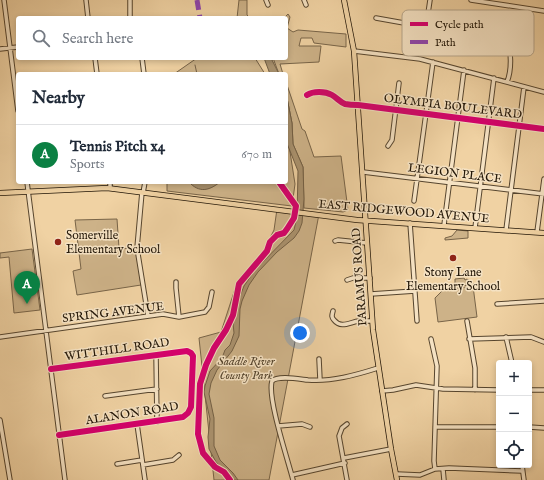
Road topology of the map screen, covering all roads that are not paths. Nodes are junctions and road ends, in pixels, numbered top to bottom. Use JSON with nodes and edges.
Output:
{"nodes":[{"id":1,"x":4,"y":0,"type":"edge"},
{"id":2,"x":86,"y":0,"type":"edge"},
{"id":3,"x":130,"y":0,"type":"edge"},
{"id":4,"x":266,"y":0,"type":"edge"},
{"id":5,"x":304,"y":0,"type":"edge"},
{"id":6,"x":344,"y":0,"type":"edge"},
{"id":7,"x":430,"y":0,"type":"edge"},
{"id":8,"x":471,"y":0,"type":"edge"},
{"id":9,"x":2,"y":5,"type":"edge"},
{"id":10,"x":268,"y":5,"type":"dead end"},
{"id":11,"x":306,"y":6,"type":"dead end"},
{"id":12,"x":429,"y":10,"type":"edge"},
{"id":13,"x":544,"y":11,"type":"edge"},
{"id":14,"x":88,"y":16,"type":"edge"},
{"id":15,"x":130,"y":16,"type":"edge"},
{"id":16,"x":376,"y":18,"type":"dead end"},
{"id":17,"x":402,"y":23,"type":"edge"},
{"id":18,"x":16,"y":46,"type":"edge"},
{"id":19,"x":10,"y":48,"type":"junction"},
{"id":20,"x":0,"y":49,"type":"edge"},
{"id":21,"x":354,"y":51,"type":"junction"},
{"id":22,"x":509,"y":56,"type":"edge"},
{"id":23,"x":95,"y":60,"type":"edge"},
{"id":24,"x":142,"y":60,"type":"edge"},
{"id":25,"x":433,"y":62,"type":"junction"},
{"id":26,"x":464,"y":70,"type":"junction"},
{"id":27,"x":97,"y":72,"type":"edge"},
{"id":28,"x":144,"y":72,"type":"edge"},
{"id":29,"x":494,"y":78,"type":"junction"},
{"id":30,"x":508,"y":82,"type":"junction"},
{"id":31,"x":399,"y":83,"type":"dead end"},
{"id":32,"x":524,"y":87,"type":"junction"},
{"id":33,"x":544,"y":92,"type":"edge"},
{"id":34,"x":16,"y":93,"type":"edge"},
{"id":35,"x":307,"y":95,"type":"dead end"},
{"id":36,"x":358,"y":105,"type":"junction"},
{"id":37,"x":395,"y":110,"type":"junction"},
{"id":38,"x":426,"y":114,"type":"junction"},
{"id":39,"x":458,"y":118,"type":"junction"},
{"id":40,"x":488,"y":121,"type":"junction"},
{"id":41,"x":519,"y":126,"type":"junction"},
{"id":42,"x":544,"y":129,"type":"edge"},
{"id":43,"x":388,"y":146,"type":"dead end"},
{"id":44,"x":363,"y":172,"type":"junction"},
{"id":45,"x":418,"y":179,"type":"junction"},
{"id":46,"x":544,"y":179,"type":"edge"},
{"id":47,"x":449,"y":182,"type":"junction"},
{"id":48,"x":27,"y":184,"type":"edge"},
{"id":49,"x":110,"y":184,"type":"edge"},
{"id":50,"x":145,"y":184,"type":"edge"},
{"id":51,"x":480,"y":186,"type":"junction"},
{"id":52,"x":110,"y":188,"type":"junction"},
{"id":53,"x":511,"y":190,"type":"junction"},
{"id":54,"x":28,"y":191,"type":"junction"},
{"id":55,"x":143,"y":192,"type":"junction"},
{"id":56,"x":0,"y":193,"type":"edge"},
{"id":57,"x":543,"y":194,"type":"edge"},
{"id":58,"x":414,"y":201,"type":"dead end"},
{"id":59,"x":365,"y":220,"type":"junction"},
{"id":60,"x":410,"y":223,"type":"junction"},
{"id":61,"x":444,"y":226,"type":"junction"},
{"id":62,"x":475,"y":228,"type":"junction"},
{"id":63,"x":506,"y":230,"type":"junction"},
{"id":64,"x":537,"y":232,"type":"junction"},
{"id":65,"x":544,"y":233,"type":"edge"},
{"id":66,"x":335,"y":241,"type":"dead end"},
{"id":67,"x":367,"y":243,"type":"junction"},
{"id":68,"x":370,"y":278,"type":"junction"},
{"id":69,"x":347,"y":280,"type":"dead end"},
{"id":70,"x":176,"y":282,"type":"dead end"},
{"id":71,"x":415,"y":291,"type":"junction"},
{"id":72,"x":212,"y":292,"type":"dead end"},
{"id":73,"x":371,"y":294,"type":"junction"},
{"id":74,"x":544,"y":302,"type":"edge"},
{"id":75,"x":497,"y":304,"type":"dead end"},
{"id":76,"x":333,"y":311,"type":"dead end"},
{"id":77,"x":148,"y":316,"type":"junction"},
{"id":78,"x":179,"y":317,"type":"junction"},
{"id":79,"x":372,"y":321,"type":"junction"},
{"id":80,"x":417,"y":321,"type":"dead end"},
{"id":81,"x":467,"y":321,"type":"dead end"},
{"id":82,"x":46,"y":332,"type":"junction"},
{"id":83,"x":506,"y":337,"type":"junction"},
{"id":84,"x":0,"y":338,"type":"edge"},
{"id":85,"x":431,"y":339,"type":"dead end"},
{"id":86,"x":469,"y":339,"type":"junction"},
{"id":87,"x":544,"y":342,"type":"edge"},
{"id":88,"x":186,"y":351,"type":"joint"},
{"id":89,"x":156,"y":355,"type":"junction"},
{"id":90,"x":319,"y":359,"type":"dead end"},
{"id":91,"x":511,"y":360,"type":"edge"},
{"id":92,"x":378,"y":368,"type":"junction"},
{"id":93,"x":51,"y":369,"type":"junction"},
{"id":94,"x":320,"y":380,"type":"junction"},
{"id":95,"x":436,"y":388,"type":"junction"},
{"id":96,"x":156,"y":389,"type":"junction"},
{"id":97,"x":475,"y":390,"type":"junction"},
{"id":98,"x":496,"y":390,"type":"edge"},
{"id":99,"x":532,"y":390,"type":"edge"},
{"id":100,"x":544,"y":390,"type":"edge"},
{"id":101,"x":382,"y":391,"type":"junction"},
{"id":102,"x":105,"y":396,"type":"dead end"},
{"id":103,"x":0,"y":420,"type":"edge"},
{"id":104,"x":157,"y":422,"type":"junction"},
{"id":105,"x":137,"y":424,"type":"junction"},
{"id":106,"x":347,"y":424,"type":"dead end"},
{"id":107,"x":278,"y":426,"type":"junction"},
{"id":108,"x":310,"y":427,"type":"dead end"},
{"id":109,"x":435,"y":427,"type":"junction"},
{"id":110,"x":496,"y":427,"type":"edge"},
{"id":111,"x":532,"y":427,"type":"edge"},
{"id":112,"x":544,"y":428,"type":"edge"},
{"id":113,"x":59,"y":434,"type":"junction"},
{"id":114,"x":5,"y":447,"type":"junction"},
{"id":115,"x":0,"y":448,"type":"edge"},
{"id":116,"x":392,"y":450,"type":"junction"},
{"id":117,"x":179,"y":455,"type":"dead end"},
{"id":118,"x":344,"y":458,"type":"junction"},
{"id":119,"x":142,"y":460,"type":"junction"},
{"id":120,"x":345,"y":463,"type":"junction"},
{"id":121,"x":117,"y":464,"type":"dead end"},
{"id":122,"x":143,"y":465,"type":"junction"},
{"id":123,"x":435,"y":469,"type":"junction"},
{"id":124,"x":443,"y":469,"type":"junction"},
{"id":125,"x":522,"y":471,"type":"joint"},
{"id":126,"x":292,"y":474,"type":"junction"},
{"id":127,"x":397,"y":474,"type":"junction"},
{"id":128,"x":10,"y":480,"type":"edge"},
{"id":129,"x":65,"y":480,"type":"edge"},
{"id":130,"x":145,"y":480,"type":"edge"},
{"id":131,"x":293,"y":480,"type":"edge"},
{"id":132,"x":347,"y":480,"type":"edge"},
{"id":133,"x":398,"y":480,"type":"edge"},
{"id":134,"x":444,"y":480,"type":"edge"},
{"id":135,"x":524,"y":480,"type":"edge"}],
"edges":[{"from":1,"to":9,"type":"street"},
{"from":2,"to":14,"type":"street"},
{"from":3,"to":15,"type":"street"},
{"from":4,"to":10,"type":"street"},
{"from":5,"to":11,"type":"street"},
{"from":6,"to":21,"type":"main road","name":"PARAMUS ROAD"},
{"from":7,"to":12,"type":"street"},
{"from":8,"to":13,"type":"street"},
{"from":9,"to":19,"type":"street"},
{"from":16,"to":17,"type":"street"},
{"from":18,"to":19,"type":"street"},
{"from":19,"to":20,"type":"street"},
{"from":19,"to":34,"type":"street"},
{"from":21,"to":25,"type":"street"},
{"from":21,"to":36,"type":"main road","name":"PARAMUS ROAD"},
{"from":22,"to":30,"type":"street"},
{"from":23,"to":27,"type":"street"},
{"from":24,"to":28,"type":"street"},
{"from":25,"to":26,"type":"street"},
{"from":25,"to":38,"type":"street"},
{"from":26,"to":29,"type":"street"},
{"from":26,"to":39,"type":"street"},
{"from":29,"to":30,"type":"street"},
{"from":29,"to":40,"type":"street"},
{"from":30,"to":32,"type":"street"},
{"from":31,"to":37,"type":"street"},
{"from":32,"to":33,"type":"street"},
{"from":32,"to":41,"type":"street"},
{"from":35,"to":36,"type":"street","name":"OLYMPIA BOULEVARD"},
{"from":36,"to":37,"type":"street","name":"OLYMPIA BOULEVARD"},
{"from":36,"to":44,"type":"main road","name":"PARAMUS ROAD"},
{"from":37,"to":38,"type":"street","name":"OLYMPIA BOULEVARD"},
{"from":37,"to":43,"type":"street"},
{"from":38,"to":39,"type":"street","name":"OLYMPIA BOULEVARD"},
{"from":38,"to":45,"type":"street"},
{"from":39,"to":40,"type":"street","name":"OLYMPIA BOULEVARD"},
{"from":39,"to":47,"type":"street"},
{"from":40,"to":41,"type":"street","name":"OLYMPIA BOULEVARD"},
{"from":40,"to":51,"type":"street"},
{"from":41,"to":42,"type":"street","name":"OLYMPIA BOULEVARD"},
{"from":41,"to":53,"type":"street"},
{"from":44,"to":45,"type":"street","name":"LEGION PLACE"},
{"from":44,"to":59,"type":"main road","name":"PARAMUS ROAD"},
{"from":45,"to":47,"type":"street","name":"LEGION PLACE"},
{"from":45,"to":58,"type":"street"},
{"from":46,"to":57,"type":"street"},
{"from":47,"to":51,"type":"street","name":"LEGION PLACE"},
{"from":47,"to":61,"type":"street"},
{"from":48,"to":54,"type":"street"},
{"from":49,"to":52,"type":"street"},
{"from":50,"to":55,"type":"street"},
{"from":51,"to":53,"type":"street","name":"LEGION PLACE"},
{"from":51,"to":62,"type":"street"},
{"from":52,"to":54,"type":"main road","name":"EAST RIDGEWOOD AVENUE"},
{"from":52,"to":55,"type":"main road","name":"EAST RIDGEWOOD AVENUE"},
{"from":53,"to":57,"type":"street","name":"LEGION PLACE"},
{"from":53,"to":63,"type":"street"},
{"from":54,"to":56,"type":"main road","name":"EAST RIDGEWOOD AVENUE"},
{"from":54,"to":82,"type":"street"},
{"from":55,"to":59,"type":"main road","name":"EAST RIDGEWOOD AVENUE"},
{"from":55,"to":77,"type":"street"},
{"from":57,"to":64,"type":"street"},
{"from":59,"to":60,"type":"main road","name":"EAST RIDGEWOOD AVENUE"},
{"from":59,"to":67,"type":"main road","name":"PARAMUS ROAD"},
{"from":60,"to":61,"type":"main road","name":"EAST RIDGEWOOD AVENUE"},
{"from":60,"to":71,"type":"street"},
{"from":61,"to":62,"type":"main road","name":"EAST RIDGEWOOD AVENUE"},
{"from":62,"to":63,"type":"main road","name":"EAST RIDGEWOOD AVENUE"},
{"from":63,"to":64,"type":"main road","name":"EAST RIDGEWOOD AVENUE"},
{"from":64,"to":65,"type":"main road","name":"EAST RIDGEWOOD AVENUE"},
{"from":66,"to":67,"type":"street"},
{"from":67,"to":68,"type":"main road","name":"PARAMUS ROAD"},
{"from":68,"to":69,"type":"street"},
{"from":68,"to":73,"type":"main road","name":"PARAMUS ROAD"},
{"from":70,"to":78,"type":"street"},
{"from":71,"to":73,"type":"street"},
{"from":71,"to":80,"type":"street"},
{"from":72,"to":78,"type":"street","name":"SPRING AVENUE"},
{"from":73,"to":79,"type":"main road","name":"PARAMUS ROAD"},
{"from":74,"to":75,"type":"street"},
{"from":76,"to":79,"type":"street"},
{"from":77,"to":78,"type":"street","name":"SPRING AVENUE"},
{"from":77,"to":82,"type":"street","name":"SPRING AVENUE"},
{"from":79,"to":92,"type":"main road","name":"PARAMUS ROAD"},
{"from":81,"to":86,"type":"street"},
{"from":82,"to":84,"type":"street","name":"SPRING AVENUE"},
{"from":82,"to":93,"type":"street"},
{"from":83,"to":86,"type":"street"},
{"from":83,"to":87,"type":"street"},
{"from":83,"to":91,"type":"street"},
{"from":85,"to":95,"type":"street"},
{"from":86,"to":97,"type":"street"},
{"from":88,"to":89,"type":"street","name":"WITTHILL ROAD"},
{"from":88,"to":104,"type":"street","name":"ALANON ROAD"},
{"from":89,"to":93,"type":"street","name":"WITTHILL ROAD"},
{"from":89,"to":96,"type":"street"},
{"from":90,"to":94,"type":"street"},
{"from":92,"to":94,"type":"street"},
{"from":92,"to":101,"type":"main road","name":"PARAMUS ROAD"},
{"from":93,"to":113,"type":"street"},
{"from":94,"to":107,"type":"street"},
{"from":95,"to":97,"type":"street"},
{"from":95,"to":101,"type":"street"},
{"from":95,"to":109,"type":"street"},
{"from":96,"to":102,"type":"street"},
{"from":96,"to":104,"type":"street"},
{"from":97,"to":98,"type":"street"},
{"from":99,"to":100,"type":"street"},
{"from":101,"to":116,"type":"main road","name":"PARAMUS ROAD"},
{"from":103,"to":114,"type":"street"},
{"from":104,"to":105,"type":"street","name":"ALANON ROAD"},
{"from":105,"to":113,"type":"street","name":"ALANON ROAD"},
{"from":105,"to":119,"type":"street"},
{"from":106,"to":118,"type":"street"},
{"from":107,"to":108,"type":"street"},
{"from":107,"to":126,"type":"street"},
{"from":109,"to":110,"type":"street"},
{"from":109,"to":123,"type":"street"},
{"from":111,"to":112,"type":"street"},
{"from":113,"to":129,"type":"street"},
{"from":114,"to":115,"type":"street"},
{"from":114,"to":128,"type":"street"},
{"from":116,"to":118,"type":"street"},
{"from":116,"to":127,"type":"main road","name":"PARAMUS ROAD"},
{"from":117,"to":122,"type":"street"},
{"from":118,"to":120,"type":"street"},
{"from":119,"to":121,"type":"street"},
{"from":119,"to":122,"type":"street"},
{"from":120,"to":126,"type":"street"},
{"from":120,"to":132,"type":"street"},
{"from":122,"to":130,"type":"street"},
{"from":123,"to":124,"type":"street"},
{"from":123,"to":127,"type":"street"},
{"from":124,"to":125,"type":"street"},
{"from":124,"to":134,"type":"street"},
{"from":125,"to":135,"type":"street"},
{"from":126,"to":131,"type":"street"},
{"from":127,"to":133,"type":"main road","name":"PARAMUS ROAD"}]}
